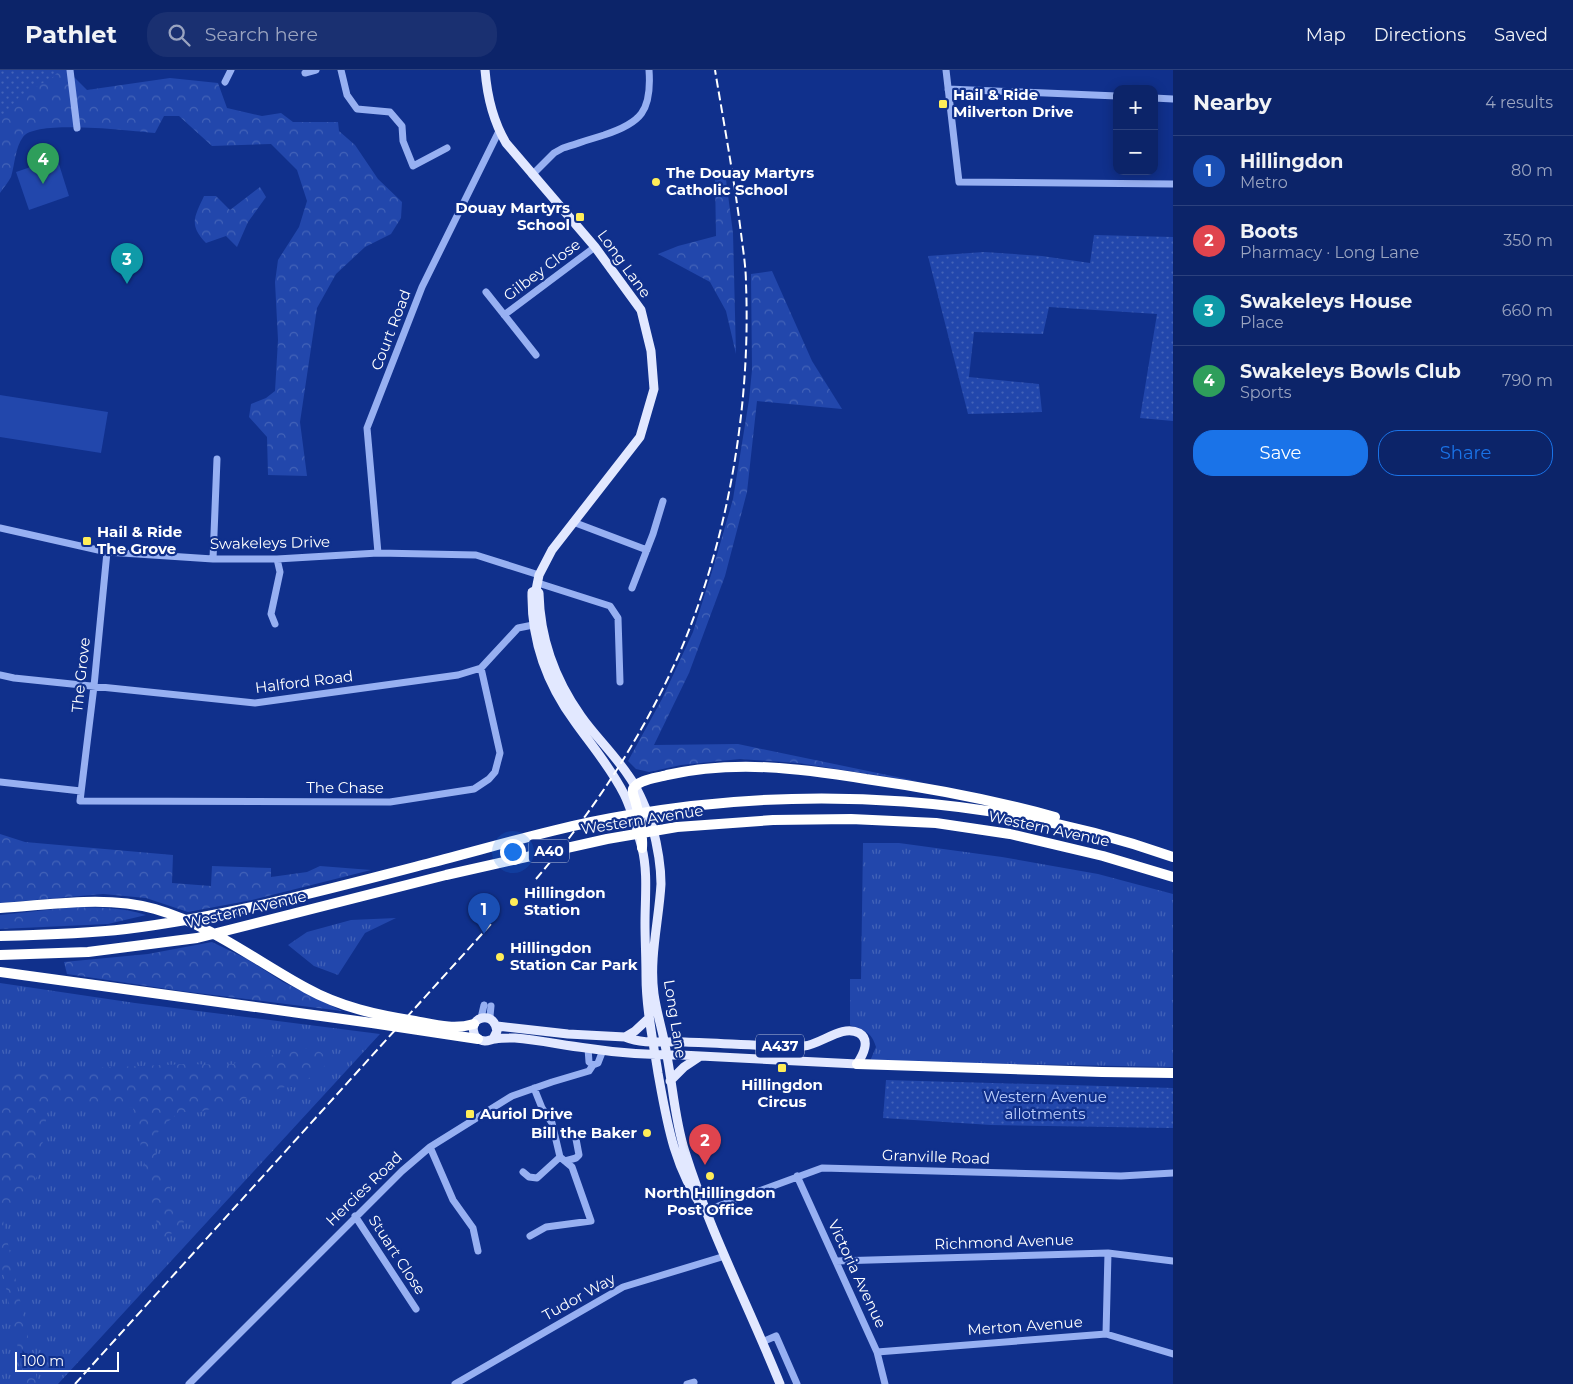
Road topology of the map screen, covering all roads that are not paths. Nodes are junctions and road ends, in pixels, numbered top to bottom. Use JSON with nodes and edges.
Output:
{"nodes":[{"id":1,"x":70,"y":70,"type":"edge"},
{"id":2,"x":231,"y":70,"type":"edge"},
{"id":3,"x":316,"y":70,"type":"edge"},
{"id":4,"x":341,"y":70,"type":"edge"},
{"id":5,"x":485,"y":70,"type":"edge"},
{"id":6,"x":649,"y":70,"type":"edge"},
{"id":7,"x":946,"y":70,"type":"edge"},
{"id":8,"x":305,"y":73,"type":"dead end"},
{"id":9,"x":225,"y":82,"type":"dead end"},
{"id":10,"x":948,"y":89,"type":"junction"},
{"id":11,"x":1113,"y":96,"type":"edge"},
{"id":12,"x":1158,"y":98,"type":"edge"},
{"id":13,"x":1173,"y":99,"type":"edge"},
{"id":14,"x":77,"y":128,"type":"dead end"},
{"id":15,"x":499,"y":130,"type":"junction"},
{"id":16,"x":447,"y":148,"type":"dead end"},
{"id":17,"x":532,"y":175,"type":"junction"},
{"id":18,"x":1173,"y":184,"type":"edge"},
{"id":19,"x":596,"y":247,"type":"junction"},
{"id":20,"x":486,"y":292,"type":"dead end"},
{"id":21,"x":504,"y":315,"type":"junction"},
{"id":22,"x":536,"y":355,"type":"dead end"},
{"id":23,"x":217,"y":459,"type":"dead end"},
{"id":24,"x":663,"y":501,"type":"dead end"},
{"id":25,"x":572,"y":522,"type":"junction"},
{"id":26,"x":0,"y":528,"type":"edge"},
{"id":27,"x":647,"y":550,"type":"junction"},
{"id":28,"x":107,"y":552,"type":"junction"},
{"id":29,"x":378,"y":553,"type":"junction"},
{"id":30,"x":213,"y":559,"type":"junction"},
{"id":31,"x":277,"y":559,"type":"junction"},
{"id":32,"x":538,"y":582,"type":"junction"},
{"id":33,"x":632,"y":588,"type":"dead end"},
{"id":34,"x":275,"y":624,"type":"dead end"},
{"id":35,"x":533,"y":625,"type":"junction"},
{"id":36,"x":481,"y":668,"type":"junction"},
{"id":37,"x":0,"y":675,"type":"edge"},
{"id":38,"x":620,"y":682,"type":"dead end"},
{"id":39,"x":94,"y":686,"type":"junction"},
{"id":40,"x":0,"y":782,"type":"edge"},
{"id":41,"x":636,"y":786,"type":"junction"},
{"id":42,"x":81,"y":791,"type":"junction"},
{"id":43,"x":80,"y":801,"type":"joint"},
{"id":44,"x":636,"y":803,"type":"junction"},
{"id":45,"x":1107,"y":837,"type":"junction"},
{"id":46,"x":642,"y":848,"type":"joint"},
{"id":47,"x":1173,"y":857,"type":"edge"},
{"id":48,"x":1173,"y":877,"type":"edge"},
{"id":49,"x":0,"y":908,"type":"edge"},
{"id":50,"x":0,"y":936,"type":"edge"},
{"id":51,"x":0,"y":956,"type":"edge"},
{"id":52,"x":0,"y":972,"type":"edge"},
{"id":53,"x":649,"y":1018,"type":"junction"},
{"id":54,"x":374,"y":1019,"type":"junction"},
{"id":55,"x":478,"y":1021,"type":"junction"},
{"id":56,"x":494,"y":1023,"type":"junction"},
{"id":57,"x":434,"y":1028,"type":"junction"},
{"id":58,"x":625,"y":1037,"type":"junction"},
{"id":59,"x":478,"y":1039,"type":"junction"},
{"id":60,"x":493,"y":1039,"type":"junction"},
{"id":61,"x":653,"y":1043,"type":"junction"},
{"id":62,"x":664,"y":1043,"type":"junction"},
{"id":63,"x":588,"y":1048,"type":"junction"},
{"id":64,"x":604,"y":1050,"type":"junction"},
{"id":65,"x":667,"y":1054,"type":"junction"},
{"id":66,"x":655,"y":1055,"type":"junction"},
{"id":67,"x":700,"y":1056,"type":"junction"},
{"id":68,"x":858,"y":1064,"type":"junction"},
{"id":69,"x":593,"y":1065,"type":"junction"},
{"id":70,"x":1173,"y":1072,"type":"edge"},
{"id":71,"x":670,"y":1081,"type":"junction"},
{"id":72,"x":534,"y":1088,"type":"junction"},
{"id":73,"x":576,"y":1139,"type":"dead end"},
{"id":74,"x":430,"y":1147,"type":"junction"},
{"id":75,"x":563,"y":1159,"type":"junction"},
{"id":76,"x":522,"y":1172,"type":"dead end"},
{"id":77,"x":1173,"y":1173,"type":"edge"},
{"id":78,"x":797,"y":1176,"type":"junction"},
{"id":79,"x":705,"y":1211,"type":"junction"},
{"id":80,"x":355,"y":1216,"type":"junction"},
{"id":81,"x":530,"y":1236,"type":"dead end"},
{"id":82,"x":478,"y":1251,"type":"dead end"},
{"id":83,"x":1108,"y":1253,"type":"junction"},
{"id":84,"x":726,"y":1256,"type":"junction"},
{"id":85,"x":836,"y":1261,"type":"junction"},
{"id":86,"x":1173,"y":1261,"type":"edge"},
{"id":87,"x":416,"y":1309,"type":"dead end"},
{"id":88,"x":1106,"y":1334,"type":"junction"},
{"id":89,"x":762,"y":1342,"type":"junction"},
{"id":90,"x":877,"y":1352,"type":"junction"},
{"id":91,"x":1173,"y":1354,"type":"edge"},
{"id":92,"x":189,"y":1384,"type":"edge"},
{"id":93,"x":455,"y":1384,"type":"edge"},
{"id":94,"x":780,"y":1384,"type":"edge"},
{"id":95,"x":796,"y":1384,"type":"edge"},
{"id":96,"x":885,"y":1384,"type":"edge"}],
"edges":[{"from":1,"to":14,"type":"street"},
{"from":2,"to":9,"type":"street"},
{"from":3,"to":8,"type":"street"},
{"from":4,"to":16,"type":"street"},
{"from":5,"to":15,"type":"main road","name":"Long Lane"},
{"from":6,"to":17,"type":"street"},
{"from":7,"to":10,"type":"street"},
{"from":10,"to":11,"type":"street"},
{"from":10,"to":18,"type":"street"},
{"from":12,"to":13,"type":"street"},
{"from":15,"to":17,"type":"main road","name":"Long Lane"},
{"from":15,"to":29,"type":"street","name":"Court Road"},
{"from":17,"to":19,"type":"main road","name":"Long Lane"},
{"from":19,"to":21,"type":"street","name":"Gilbey Close"},
{"from":19,"to":25,"type":"main road","name":"Long Lane"},
{"from":20,"to":21,"type":"street","name":"Gilbey Close"},
{"from":21,"to":22,"type":"street","name":"Gilbey Close"},
{"from":23,"to":30,"type":"street"},
{"from":24,"to":27,"type":"street"},
{"from":25,"to":27,"type":"street"},
{"from":25,"to":32,"type":"main road","name":"Long Lane"},
{"from":26,"to":28,"type":"street","name":"Swakeleys Drive"},
{"from":27,"to":33,"type":"street"},
{"from":28,"to":30,"type":"street","name":"Swakeleys Drive"},
{"from":28,"to":39,"type":"street","name":"The Grove"},
{"from":29,"to":31,"type":"street","name":"Swakeleys Drive"},
{"from":29,"to":32,"type":"street","name":"Swakeleys Drive"},
{"from":30,"to":31,"type":"street","name":"Swakeleys Drive"},
{"from":31,"to":34,"type":"street"},
{"from":32,"to":35,"type":"main road","name":"Long Lane"},
{"from":32,"to":38,"type":"street","name":"Swakeleys Drive"},
{"from":32,"to":41,"type":"main road"},
{"from":35,"to":36,"type":"street"},
{"from":35,"to":44,"type":"main road","name":"Long Lane"},
{"from":36,"to":39,"type":"street","name":"Halford Road"},
{"from":36,"to":43,"type":"street","name":"The Chase"},
{"from":37,"to":39,"type":"street","name":"Halford Road"},
{"from":39,"to":42,"type":"street","name":"The Grove"},
{"from":40,"to":42,"type":"street"},
{"from":41,"to":44,"type":"highway"},
{"from":41,"to":45,"type":"highway"},
{"from":42,"to":43,"type":"street","name":"The Grove"},
{"from":44,"to":46,"type":"highway"},
{"from":44,"to":62,"type":"main road","name":"Long Lane"},
{"from":45,"to":47,"type":"highway","name":"Western Avenue","number":"A40"},
{"from":45,"to":50,"type":"highway","name":"Western Avenue","number":"A40"},
{"from":46,"to":53,"type":"main road","name":"Long Lane"},
{"from":48,"to":51,"type":"highway","name":"Western Avenue","number":"A40"},
{"from":49,"to":54,"type":"highway"},
{"from":52,"to":54,"type":"highway"},
{"from":53,"to":58,"type":"main road"},
{"from":53,"to":61,"type":"main road","name":"Long Lane"},
{"from":54,"to":57,"type":"highway"},
{"from":55,"to":56,"type":"main road"},
{"from":55,"to":56,"type":"street"},
{"from":55,"to":57,"type":"highway"},
{"from":55,"to":59,"type":"main road"},
{"from":56,"to":58,"type":"main road"},
{"from":56,"to":60,"type":"main road"},
{"from":57,"to":59,"type":"highway"},
{"from":58,"to":61,"type":"main road"},
{"from":59,"to":60,"type":"main road"},
{"from":60,"to":63,"type":"main road"},
{"from":61,"to":62,"type":"main road"},
{"from":61,"to":66,"type":"main road","name":"Long Lane"},
{"from":62,"to":65,"type":"main road","name":"Long Lane"},
{"from":62,"to":68,"type":"main road","number":"A437"},
{"from":63,"to":64,"type":"main road"},
{"from":63,"to":69,"type":"street"},
{"from":64,"to":66,"type":"main road"},
{"from":64,"to":69,"type":"street","name":"Hercies Road"},
{"from":65,"to":66,"type":"main road"},
{"from":65,"to":67,"type":"main road","number":"A437"},
{"from":65,"to":71,"type":"main road","name":"Long Lane"},
{"from":66,"to":79,"type":"main road","name":"Long Lane"},
{"from":67,"to":68,"type":"main road","number":"A437"},
{"from":67,"to":71,"type":"main road"},
{"from":68,"to":70,"type":"highway"},
{"from":69,"to":72,"type":"street","name":"Hercies Road"},
{"from":71,"to":79,"type":"main road","name":"Long Lane"},
{"from":72,"to":74,"type":"street","name":"Hercies Road"},
{"from":72,"to":75,"type":"street"},
{"from":73,"to":75,"type":"street"},
{"from":74,"to":80,"type":"street","name":"Hercies Road"},
{"from":74,"to":82,"type":"street"},
{"from":75,"to":76,"type":"street"},
{"from":75,"to":81,"type":"street"},
{"from":77,"to":78,"type":"street","name":"Granville Road"},
{"from":78,"to":79,"type":"street","name":"Granville Road"},
{"from":78,"to":85,"type":"street","name":"Victoria Avenue"},
{"from":79,"to":84,"type":"main road","name":"Long Lane"},
{"from":80,"to":87,"type":"street","name":"Stuart Close"},
{"from":80,"to":92,"type":"street","name":"Hercies Road"},
{"from":83,"to":85,"type":"street","name":"Richmond Avenue"},
{"from":83,"to":86,"type":"street","name":"Richmond Avenue"},
{"from":83,"to":88,"type":"street"},
{"from":84,"to":89,"type":"main road","name":"Long Lane"},
{"from":84,"to":93,"type":"street","name":"Tudor Way"},
{"from":85,"to":90,"type":"street","name":"Victoria Avenue"},
{"from":88,"to":90,"type":"street","name":"Merton Avenue"},
{"from":88,"to":91,"type":"street","name":"Merton Avenue"},
{"from":89,"to":94,"type":"main road","name":"Long Lane"},
{"from":89,"to":95,"type":"street"},
{"from":90,"to":96,"type":"street","name":"Victoria Avenue"}]}
